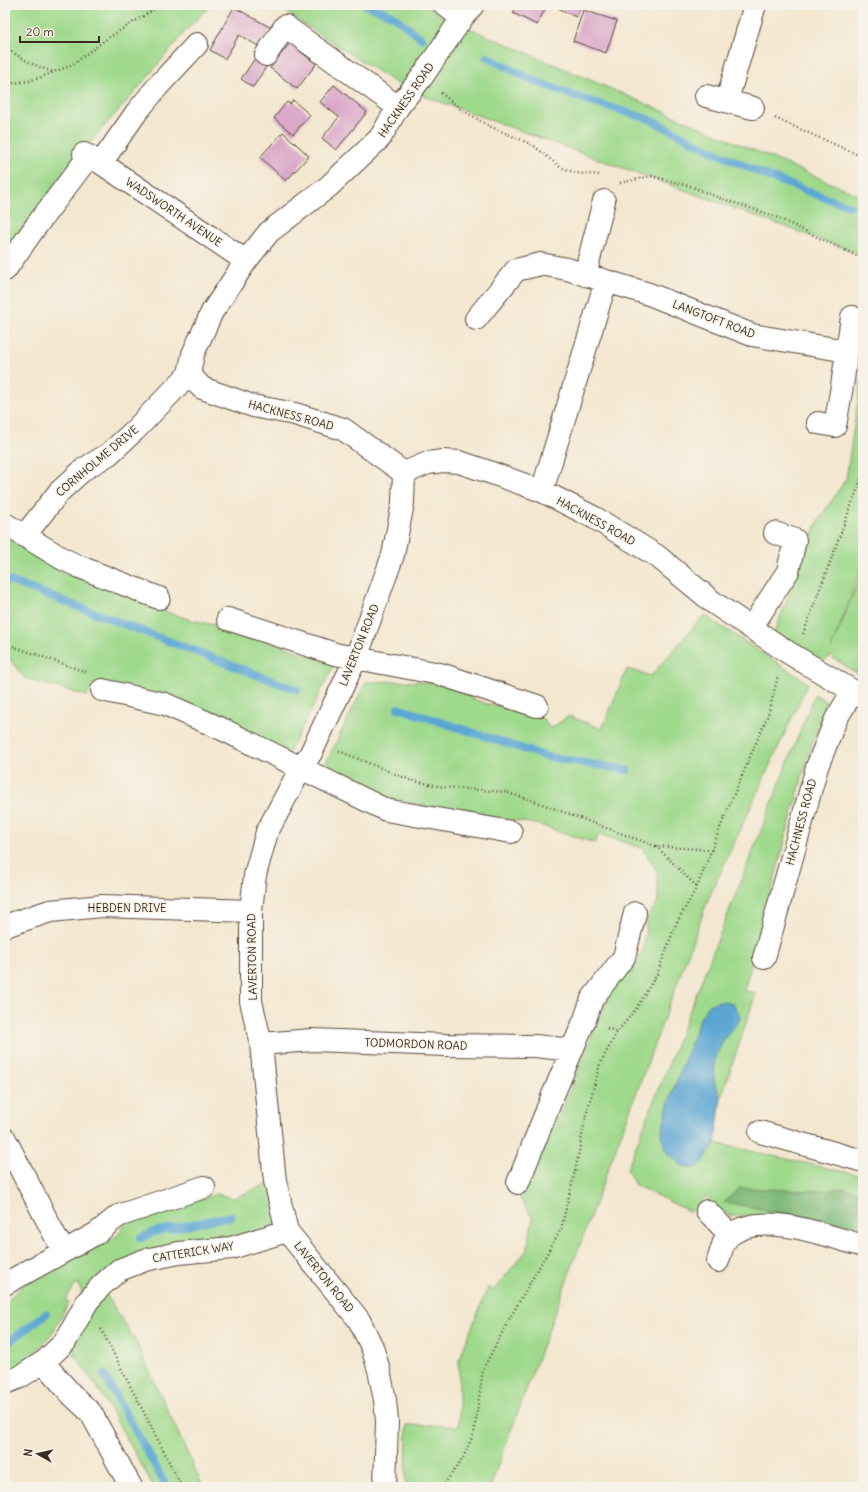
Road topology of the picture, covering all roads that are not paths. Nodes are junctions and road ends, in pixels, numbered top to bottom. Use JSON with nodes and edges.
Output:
{"nodes":[{"id":1,"x":754,"y":5,"type":"edge"},
{"id":2,"x":460,"y":9,"type":"edge"},
{"id":3,"x":197,"y":44,"type":"dead end"},
{"id":4,"x":266,"y":55,"type":"dead end"},
{"id":5,"x":706,"y":96,"type":"dead end"},
{"id":6,"x":727,"y":100,"type":"junction"},
{"id":7,"x":398,"y":107,"type":"junction"},
{"id":8,"x":753,"y":108,"type":"road end"},
{"id":9,"x":92,"y":158,"type":"junction"},
{"id":10,"x":604,"y":201,"type":"dead end"},
{"id":11,"x":246,"y":261,"type":"junction"},
{"id":12,"x":5,"y":270,"type":"edge"},
{"id":13,"x":576,"y":272,"type":"junction"},
{"id":14,"x":606,"y":281,"type":"junction"},
{"id":15,"x":852,"y":316,"type":"dead end"},
{"id":16,"x":476,"y":319,"type":"dead end"},
{"id":17,"x":847,"y":351,"type":"junction"},
{"id":18,"x":189,"y":374,"type":"junction"},
{"id":19,"x":818,"y":423,"type":"dead end"},
{"id":20,"x":404,"y":473,"type":"junction"},
{"id":21,"x":542,"y":491,"type":"junction"},
{"id":22,"x":5,"y":524,"type":"edge"},
{"id":23,"x":775,"y":533,"type":"dead end"},
{"id":24,"x":25,"y":535,"type":"junction"},
{"id":25,"x":159,"y":598,"type":"dead end"},
{"id":26,"x":228,"y":619,"type":"dead end"},
{"id":27,"x":751,"y":628,"type":"junction"},
{"id":28,"x":356,"y":658,"type":"junction"},
{"id":29,"x":102,"y":690,"type":"dead end"},
{"id":30,"x":858,"y":694,"type":"edge"},
{"id":31,"x":537,"y":706,"type":"dead end"},
{"id":32,"x":301,"y":768,"type":"junction"},
{"id":33,"x":511,"y":832,"type":"dead end"},
{"id":34,"x":251,"y":911,"type":"junction"},
{"id":35,"x":635,"y":913,"type":"dead end"},
{"id":36,"x":5,"y":926,"type":"edge"},
{"id":37,"x":764,"y":958,"type":"dead end"},
{"id":38,"x":261,"y":1044,"type":"junction"},
{"id":39,"x":572,"y":1050,"type":"junction"},
{"id":40,"x":760,"y":1132,"type":"dead end"},
{"id":41,"x":5,"y":1139,"type":"edge"},
{"id":42,"x":863,"y":1161,"type":"edge"},
{"id":43,"x":518,"y":1183,"type":"dead end"},
{"id":44,"x":204,"y":1187,"type":"dead end"},
{"id":45,"x":707,"y":1211,"type":"dead end"},
{"id":46,"x":287,"y":1231,"type":"junction"},
{"id":47,"x":730,"y":1235,"type":"junction"},
{"id":48,"x":863,"y":1246,"type":"edge"},
{"id":49,"x":63,"y":1252,"type":"junction"},
{"id":50,"x":718,"y":1261,"type":"dead end"},
{"id":51,"x":5,"y":1284,"type":"edge"},
{"id":52,"x":43,"y":1362,"type":"junction"},
{"id":53,"x":5,"y":1384,"type":"edge"},
{"id":54,"x":131,"y":1487,"type":"edge"},
{"id":55,"x":385,"y":1487,"type":"edge"}],
"edges":[{"from":1,"to":6,"type":"street"},
{"from":2,"to":7,"type":"street","name":"HACKNESS ROAD"},
{"from":3,"to":9,"type":"street"},
{"from":4,"to":7,"type":"street"},
{"from":5,"to":6,"type":"street"},
{"from":6,"to":8,"type":"street"},
{"from":7,"to":11,"type":"street","name":"HACKNESS ROAD"},
{"from":9,"to":11,"type":"street","name":"WADSWORTH AVENUE"},
{"from":9,"to":12,"type":"street"},
{"from":10,"to":13,"type":"street"},
{"from":11,"to":18,"type":"street","name":"HACKNESS ROAD"},
{"from":13,"to":14,"type":"street","name":"LANGTOFT ROAD"},
{"from":13,"to":16,"type":"street","name":"LANGTOFT ROAD"},
{"from":14,"to":17,"type":"street","name":"LANGTOFT ROAD"},
{"from":14,"to":21,"type":"street"},
{"from":15,"to":17,"type":"street"},
{"from":17,"to":19,"type":"street"},
{"from":18,"to":20,"type":"street","name":"HACKNESS ROAD"},
{"from":18,"to":24,"type":"street","name":"CORNHOLME DRIVE"},
{"from":20,"to":21,"type":"street","name":"HACKNESS ROAD"},
{"from":20,"to":28,"type":"street","name":"LAVERTON ROAD"},
{"from":21,"to":27,"type":"street","name":"HACKNESS ROAD"},
{"from":22,"to":24,"type":"street"},
{"from":23,"to":27,"type":"street"},
{"from":24,"to":25,"type":"street"},
{"from":26,"to":28,"type":"street"},
{"from":27,"to":30,"type":"street","name":"HACKNESS ROAD"},
{"from":28,"to":31,"type":"street"},
{"from":28,"to":32,"type":"street","name":"LAVERTON ROAD"},
{"from":29,"to":32,"type":"street"},
{"from":30,"to":37,"type":"street","name":"HACHNESS ROAD"},
{"from":32,"to":33,"type":"street"},
{"from":32,"to":34,"type":"street","name":"LAVERTON ROAD"},
{"from":34,"to":36,"type":"street","name":"HEBDEN DRIVE"},
{"from":34,"to":38,"type":"street","name":"LAVERTON ROAD"},
{"from":35,"to":39,"type":"street"},
{"from":38,"to":39,"type":"street","name":"TODMORDON ROAD"},
{"from":38,"to":46,"type":"street","name":"LAVERTON ROAD"},
{"from":39,"to":43,"type":"street"},
{"from":40,"to":42,"type":"street"},
{"from":41,"to":49,"type":"street"},
{"from":44,"to":49,"type":"street"},
{"from":45,"to":47,"type":"street"},
{"from":46,"to":52,"type":"street","name":"CATTERICK WAY"},
{"from":46,"to":55,"type":"street","name":"LAVERTON ROAD"},
{"from":47,"to":48,"type":"street"},
{"from":47,"to":50,"type":"street"},
{"from":49,"to":51,"type":"street"},
{"from":52,"to":53,"type":"street","name":"CATTERICK WAY"},
{"from":52,"to":54,"type":"street"}]}
